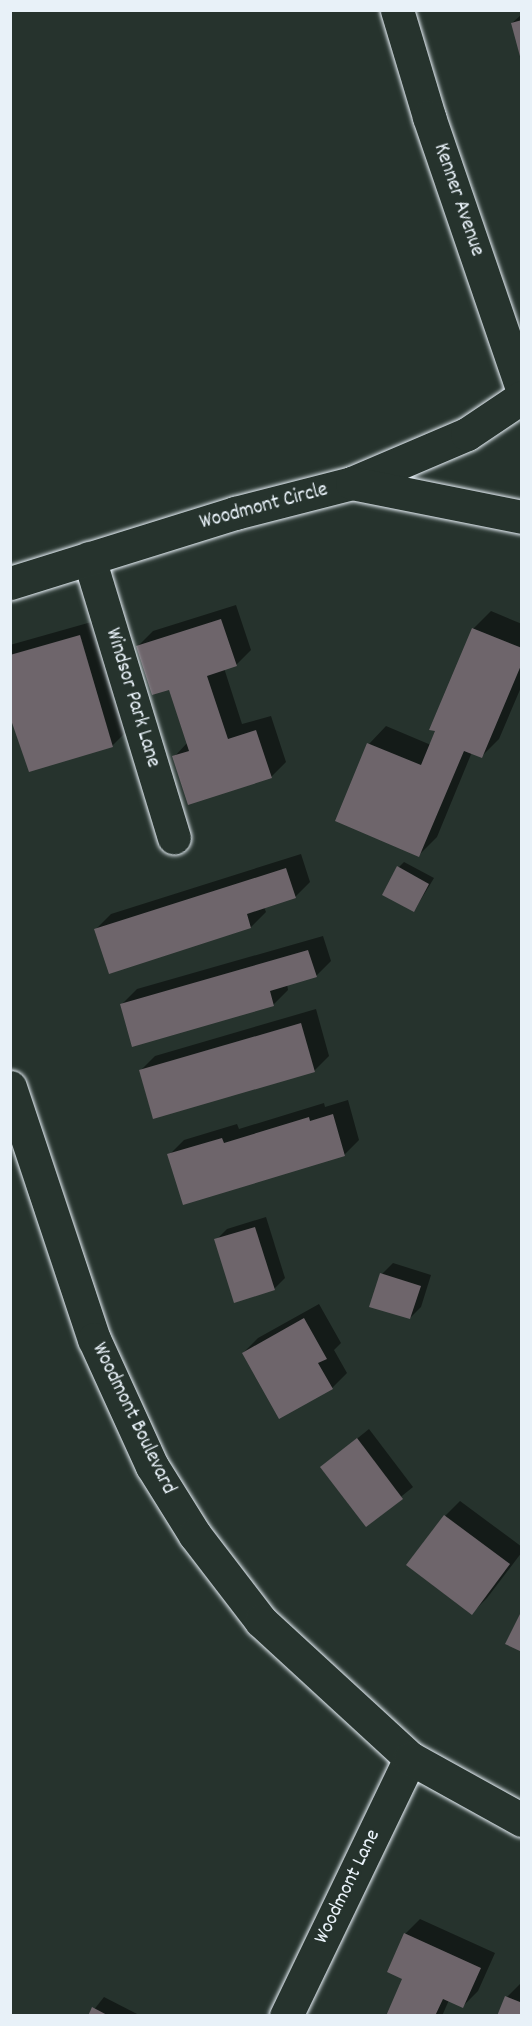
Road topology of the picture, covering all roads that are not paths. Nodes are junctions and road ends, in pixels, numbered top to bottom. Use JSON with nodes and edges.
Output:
{"nodes":[{"id":1,"x":397,"y":10,"type":"edge"},
{"id":2,"x":522,"y":388,"type":"edge"},
{"id":3,"x":522,"y":397,"type":"edge"},
{"id":4,"x":352,"y":483,"type":"junction"},
{"id":5,"x":522,"y":517,"type":"edge"},
{"id":6,"x":89,"y":558,"type":"junction"},
{"id":7,"x":10,"y":583,"type":"edge"},
{"id":8,"x":174,"y":837,"type":"dead end"},
{"id":9,"x":10,"y":1087,"type":"edge"},
{"id":10,"x":410,"y":1758,"type":"junction"},
{"id":11,"x":522,"y":1820,"type":"edge"},
{"id":12,"x":286,"y":2016,"type":"edge"}],
"edges":[{"from":1,"to":2,"type":"street","name":"Kenner Avenue"},
{"from":3,"to":4,"type":"street"},
{"from":4,"to":5,"type":"street","name":"Woodmont Circle"},
{"from":4,"to":6,"type":"street","name":"Woodmont Circle"},
{"from":6,"to":7,"type":"street","name":"Woodmont Circle"},
{"from":6,"to":8,"type":"street","name":"Windsor Park Lane"},
{"from":9,"to":10,"type":"street","name":"Woodmont Boulevard"},
{"from":10,"to":11,"type":"street","name":"Woodmont Boulevard"},
{"from":10,"to":12,"type":"street","name":"Woodmont Lane"}]}
